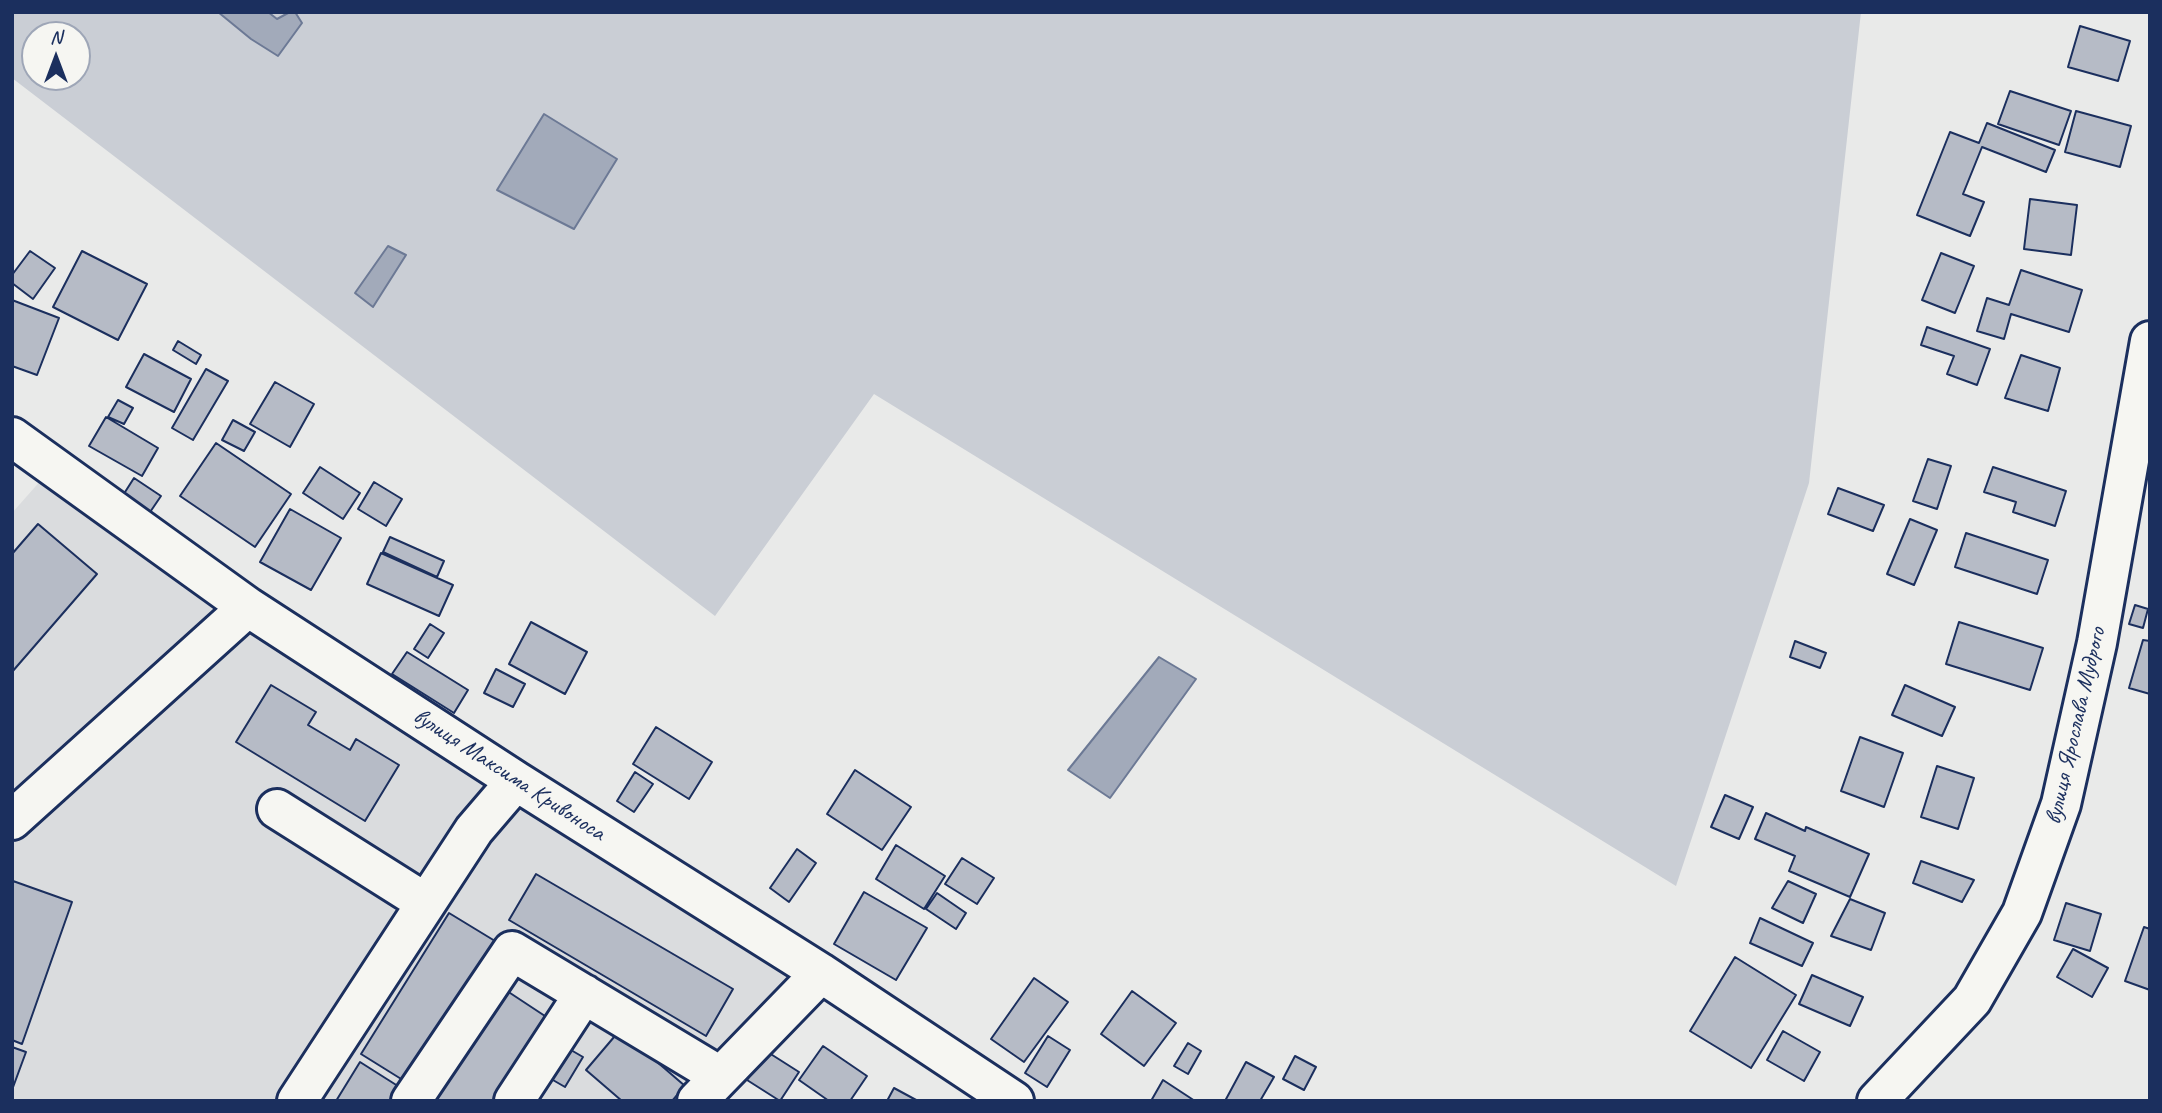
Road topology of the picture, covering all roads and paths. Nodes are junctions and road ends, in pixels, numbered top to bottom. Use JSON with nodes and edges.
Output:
{"nodes":[{"id":1,"x":2150,"y":341,"type":"edge"},
{"id":2,"x":12,"y":437,"type":"edge"},
{"id":3,"x":248,"y":607,"type":"junction"},
{"id":4,"x":516,"y":781,"type":"junction"},
{"id":5,"x":277,"y":809,"type":"dead end"},
{"id":6,"x":12,"y":820,"type":"edge"},
{"id":7,"x":426,"y":903,"type":"junction"},
{"id":8,"x":821,"y":973,"type":"junction"},
{"id":9,"x":584,"y":994,"type":"junction"},
{"id":10,"x":709,"y":1088,"type":"edge"},
{"id":11,"x":297,"y":1101,"type":"edge"},
{"id":12,"x":411,"y":1101,"type":"edge"},
{"id":13,"x":514,"y":1101,"type":"edge"},
{"id":14,"x":1014,"y":1101,"type":"edge"},
{"id":15,"x":1877,"y":1101,"type":"edge"}],
"edges":[{"from":1,"to":15,"type":"street","name":"вулиця Ярослава Мудрого"},
{"from":2,"to":3,"type":"street","name":"вулиця Максима Кривоноса"},
{"from":3,"to":4,"type":"street","name":"вулиця Максима Кривоноса"},
{"from":3,"to":6,"type":"street"},
{"from":4,"to":7,"type":"street"},
{"from":4,"to":8,"type":"street","name":"вулиця Максима Кривоноса"},
{"from":5,"to":7,"type":"street"},
{"from":7,"to":11,"type":"street"},
{"from":8,"to":10,"type":"street"},
{"from":8,"to":14,"type":"street","name":"вулиця Максима Кривоноса"},
{"from":9,"to":10,"type":"street"},
{"from":9,"to":12,"type":"street"},
{"from":9,"to":13,"type":"street"}]}
